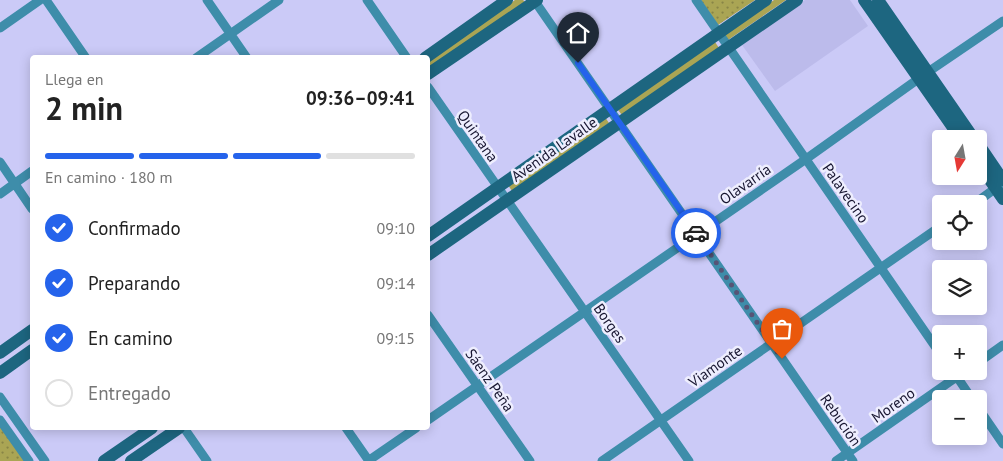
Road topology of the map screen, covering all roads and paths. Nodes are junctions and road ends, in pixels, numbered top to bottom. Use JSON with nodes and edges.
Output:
{"nodes":[{"id":1,"x":40,"y":0,"type":"edge"},
{"id":2,"x":46,"y":0,"type":"edge"},
{"id":3,"x":207,"y":0,"type":"edge"},
{"id":4,"x":279,"y":0,"type":"edge"},
{"id":5,"x":367,"y":0,"type":"edge"},
{"id":6,"x":508,"y":0,"type":"edge"},
{"id":7,"x":535,"y":0,"type":"edge"},
{"id":8,"x":696,"y":0,"type":"edge"},
{"id":9,"x":766,"y":0,"type":"edge"},
{"id":10,"x":796,"y":0,"type":"edge"},
{"id":11,"x":864,"y":0,"type":"edge"},
{"id":12,"x":878,"y":0,"type":"edge"},
{"id":13,"x":883,"y":17,"type":"junction"},
{"id":14,"x":1003,"y":21,"type":"edge"},
{"id":15,"x":0,"y":28,"type":"edge"},
{"id":16,"x":718,"y":33,"type":"junction"},
{"id":17,"x":230,"y":34,"type":"junction"},
{"id":18,"x":728,"y":47,"type":"junction"},
{"id":19,"x":84,"y":55,"type":"edge"},
{"id":20,"x":200,"y":55,"type":"edge"},
{"id":21,"x":245,"y":55,"type":"edge"},
{"id":22,"x":405,"y":55,"type":"edge"},
{"id":23,"x":429,"y":55,"type":"edge"},
{"id":24,"x":430,"y":73,"type":"edge"},
{"id":25,"x":923,"y":75,"type":"junction"},
{"id":26,"x":430,"y":90,"type":"edge"},
{"id":27,"x":610,"y":109,"type":"junction"},
{"id":28,"x":619,"y":123,"type":"junction"},
{"id":29,"x":959,"y":130,"type":"edge"},
{"id":30,"x":806,"y":159,"type":"junction"},
{"id":31,"x":0,"y":162,"type":"edge"},
{"id":32,"x":988,"y":163,"type":"edge"},
{"id":33,"x":30,"y":173,"type":"edge"},
{"id":34,"x":988,"y":174,"type":"edge"},
{"id":35,"x":15,"y":184,"type":"junction"},
{"id":36,"x":497,"y":187,"type":"junction"},
{"id":37,"x":1001,"y":188,"type":"edge"},
{"id":38,"x":0,"y":194,"type":"edge"},
{"id":39,"x":987,"y":196,"type":"edge"},
{"id":40,"x":508,"y":200,"type":"junction"},
{"id":41,"x":30,"y":206,"type":"edge"},
{"id":42,"x":932,"y":232,"type":"edge"},
{"id":43,"x":696,"y":234,"type":"junction"},
{"id":44,"x":430,"y":235,"type":"edge"},
{"id":45,"x":430,"y":254,"type":"edge"},
{"id":46,"x":881,"y":268,"type":"junction"},
{"id":47,"x":585,"y":311,"type":"junction"},
{"id":48,"x":430,"y":318,"type":"edge"},
{"id":49,"x":30,"y":331,"type":"edge"},
{"id":50,"x":932,"y":342,"type":"edge"},
{"id":51,"x":772,"y":344,"type":"junction"},
{"id":52,"x":1003,"y":345,"type":"edge"},
{"id":53,"x":30,"y":351,"type":"edge"},
{"id":54,"x":0,"y":353,"type":"edge"},
{"id":55,"x":987,"y":356,"type":"edge"},
{"id":56,"x":0,"y":373,"type":"edge"},
{"id":57,"x":947,"y":380,"type":"edge"},
{"id":58,"x":477,"y":386,"type":"junction"},
{"id":59,"x":0,"y":397,"type":"edge"},
{"id":60,"x":430,"y":419,"type":"edge"},
{"id":61,"x":0,"y":420,"type":"edge"},
{"id":62,"x":661,"y":420,"type":"junction"},
{"id":63,"x":987,"y":421,"type":"edge"},
{"id":64,"x":149,"y":430,"type":"edge"},
{"id":65,"x":176,"y":430,"type":"edge"},
{"id":66,"x":185,"y":430,"type":"edge"},
{"id":67,"x":347,"y":430,"type":"edge"},
{"id":68,"x":413,"y":430,"type":"edge"},
{"id":69,"x":1003,"y":444,"type":"edge"},
{"id":70,"x":850,"y":457,"type":"edge"},
{"id":71,"x":29,"y":461,"type":"edge"},
{"id":72,"x":44,"y":461,"type":"edge"},
{"id":73,"x":104,"y":461,"type":"edge"},
{"id":74,"x":131,"y":461,"type":"edge"},
{"id":75,"x":207,"y":461,"type":"edge"},
{"id":76,"x":368,"y":461,"type":"edge"},
{"id":77,"x":530,"y":461,"type":"edge"},
{"id":78,"x":602,"y":461,"type":"edge"},
{"id":79,"x":689,"y":461,"type":"edge"},
{"id":80,"x":836,"y":461,"type":"edge"}],
"edges":[{"from":1,"to":15,"type":"street"},
{"from":2,"to":19,"type":"street"},
{"from":3,"to":17,"type":"street"},
{"from":4,"to":17,"type":"street"},
{"from":5,"to":22,"type":"street"},
{"from":6,"to":23,"type":"main road"},
{"from":7,"to":24,"type":"main road"},
{"from":7,"to":27,"type":"street","name":"Rebución"},
{"from":8,"to":16,"type":"street","name":"Palavecino"},
{"from":9,"to":16,"type":"main road","name":"Avenida Lavalle"},
{"from":10,"to":18,"type":"main road","name":"Avenida Lavalle"},
{"from":11,"to":13,"type":"main road"},
{"from":12,"to":13,"type":"main road"},
{"from":13,"to":25,"type":"main road"},
{"from":14,"to":25,"type":"street","name":"Olavarría"},
{"from":16,"to":18,"type":"street","name":"Palavecino"},
{"from":16,"to":27,"type":"main road","name":"Avenida Lavalle"},
{"from":17,"to":20,"type":"street"},
{"from":17,"to":21,"type":"street"},
{"from":18,"to":28,"type":"main road","name":"Avenida Lavalle"},
{"from":18,"to":30,"type":"street","name":"Palavecino"},
{"from":25,"to":29,"type":"main road"},
{"from":25,"to":30,"type":"street","name":"Olavarría"},
{"from":26,"to":36,"type":"street","name":"Quintana"},
{"from":27,"to":28,"type":"street","name":"Rebución"},
{"from":27,"to":36,"type":"main road","name":"Avenida Lavalle"},
{"from":28,"to":40,"type":"main road","name":"Avenida Lavalle"},
{"from":28,"to":43,"type":"street","name":"Rebución"},
{"from":30,"to":43,"type":"street","name":"Olavarría"},
{"from":30,"to":46,"type":"street","name":"Palavecino"},
{"from":31,"to":35,"type":"street"},
{"from":32,"to":37,"type":"main road"},
{"from":33,"to":35,"type":"street"},
{"from":34,"to":37,"type":"main road"},
{"from":35,"to":38,"type":"street"},
{"from":35,"to":41,"type":"street"},
{"from":36,"to":40,"type":"street","name":"Quintana"},
{"from":36,"to":44,"type":"main road","name":"Avenida Lavalle"},
{"from":37,"to":39,"type":"street"},
{"from":40,"to":45,"type":"main road","name":"Avenida Lavalle"},
{"from":40,"to":47,"type":"street","name":"Borges"},
{"from":42,"to":46,"type":"street","name":"Viamonte"},
{"from":43,"to":47,"type":"street","name":"Olavarría"},
{"from":43,"to":51,"type":"street","name":"Rebución"},
{"from":46,"to":50,"type":"street","name":"Palavecino"},
{"from":46,"to":51,"type":"street","name":"Viamonte"},
{"from":47,"to":58,"type":"street","name":"Olavarría"},
{"from":47,"to":62,"type":"street","name":"Borges"},
{"from":48,"to":58,"type":"street","name":"Sáenz Peña"},
{"from":49,"to":54,"type":"main road"},
{"from":51,"to":62,"type":"street","name":"Viamonte"},
{"from":51,"to":70,"type":"street","name":"Rebución"},
{"from":52,"to":55,"type":"street"},
{"from":53,"to":56,"type":"main road"},
{"from":57,"to":70,"type":"street","name":"Moreno"},
{"from":58,"to":60,"type":"street","name":"Olavarría"},
{"from":58,"to":77,"type":"street","name":"Sáenz Peña"},
{"from":59,"to":72,"type":"street"},
{"from":61,"to":71,"type":"street"},
{"from":62,"to":78,"type":"street","name":"Viamonte"},
{"from":62,"to":79,"type":"street","name":"Borges"},
{"from":63,"to":69,"type":"street"},
{"from":64,"to":73,"type":"main road"},
{"from":65,"to":74,"type":"main road"},
{"from":66,"to":75,"type":"street"},
{"from":67,"to":76,"type":"street"},
{"from":68,"to":76,"type":"street"},
{"from":70,"to":80,"type":"street","name":"Moreno"}]}
